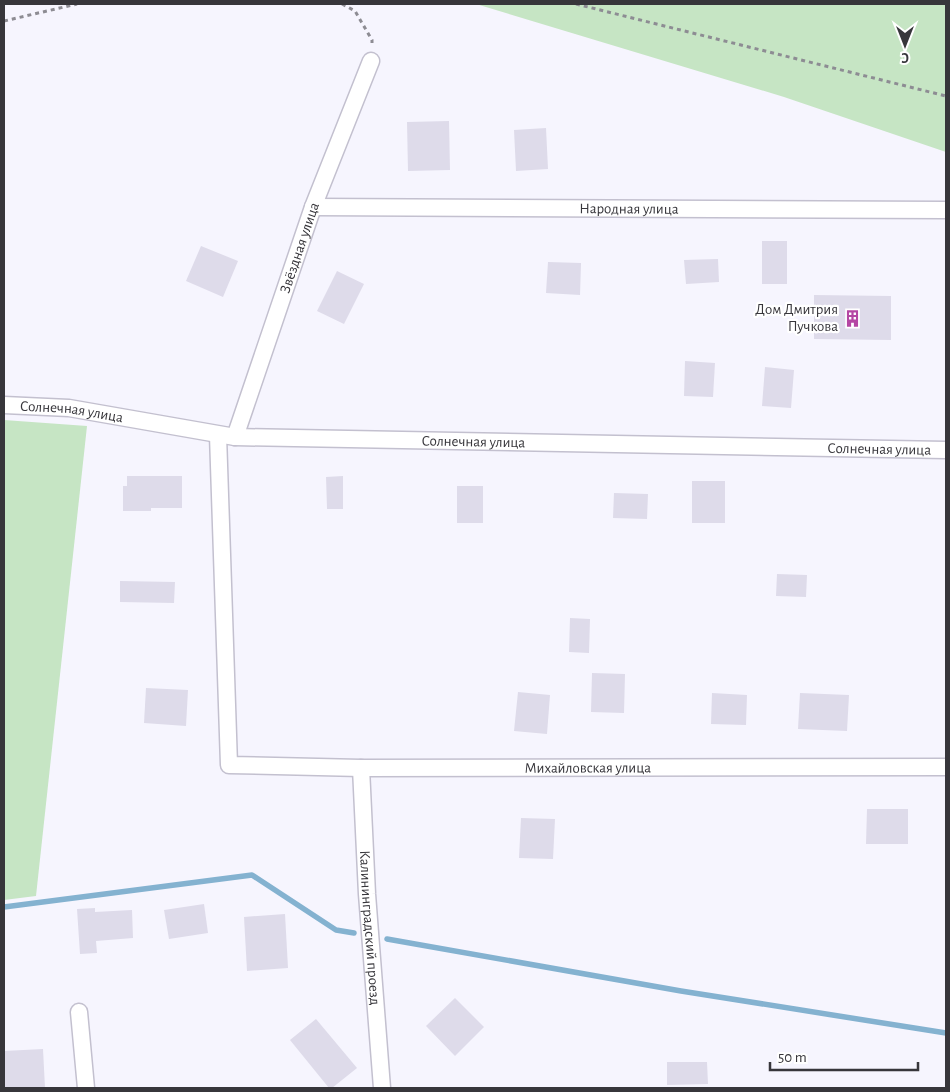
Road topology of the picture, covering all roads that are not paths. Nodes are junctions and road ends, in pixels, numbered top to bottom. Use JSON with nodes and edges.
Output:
{"nodes":[{"id":1,"x":371,"y":61,"type":"road end"},
{"id":2,"x":313,"y":207,"type":"junction"},
{"id":3,"x":946,"y":210,"type":"edge"},
{"id":4,"x":4,"y":405,"type":"edge"},
{"id":5,"x":218,"y":435,"type":"junction"},
{"id":6,"x":235,"y":437,"type":"junction"},
{"id":7,"x":946,"y":450,"type":"edge"},
{"id":8,"x":946,"y":767,"type":"edge"},
{"id":9,"x":361,"y":768,"type":"junction"},
{"id":10,"x":79,"y":1012,"type":"dead end"},
{"id":11,"x":86,"y":1088,"type":"edge"},
{"id":12,"x":382,"y":1088,"type":"edge"}],
"edges":[{"from":1,"to":2,"type":"street","name":"Звёздная улица"},
{"from":2,"to":3,"type":"street","name":"Народная улица"},
{"from":2,"to":6,"type":"street","name":"Звёздная улица"},
{"from":4,"to":5,"type":"street","name":"Солнечная улица"},
{"from":5,"to":6,"type":"street","name":"Солнечная улица"},
{"from":5,"to":9,"type":"street","name":"Михайловская улица"},
{"from":6,"to":7,"type":"street","name":"Солнечная улица"},
{"from":8,"to":9,"type":"street","name":"Михайловская улица"},
{"from":9,"to":12,"type":"street","name":"Калининградский проезд"},
{"from":10,"to":11,"type":"street"}]}
